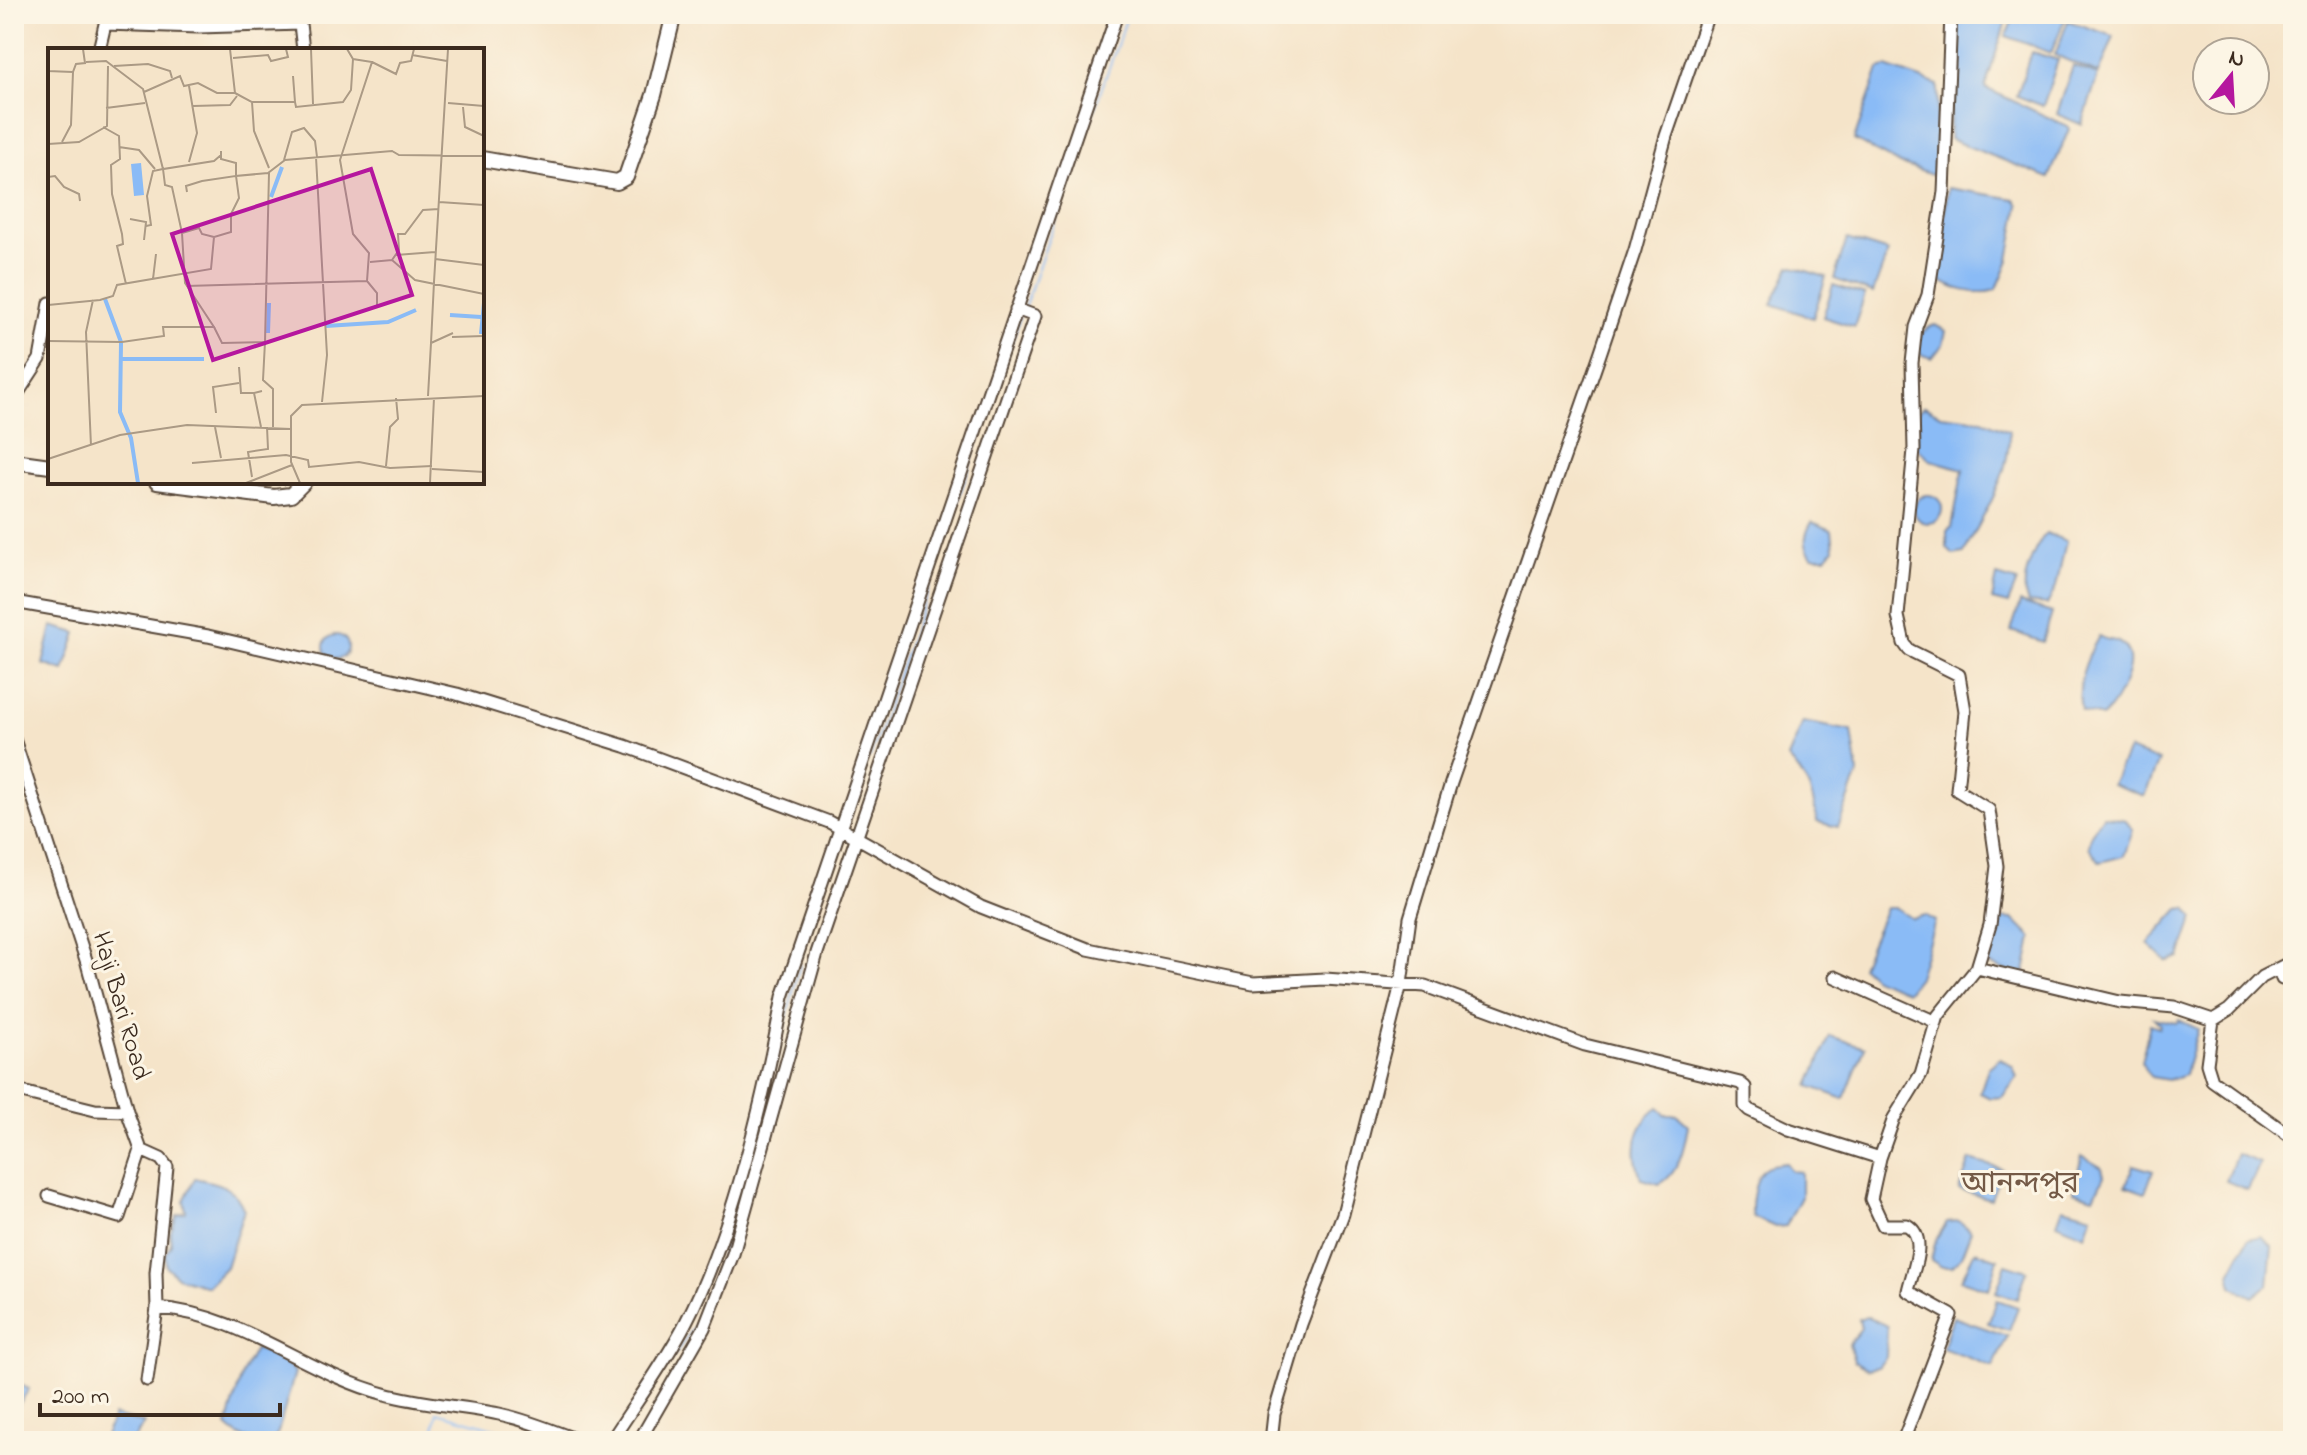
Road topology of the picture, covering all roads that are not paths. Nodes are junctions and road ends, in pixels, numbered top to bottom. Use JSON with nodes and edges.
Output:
{"nodes":[{"id":1,"x":674,"y":14,"type":"edge"},
{"id":2,"x":1117,"y":14,"type":"edge"},
{"id":3,"x":1708,"y":14,"type":"edge"},
{"id":4,"x":1951,"y":14,"type":"edge"},
{"id":5,"x":106,"y":19,"type":"edge"},
{"id":6,"x":99,"y":48,"type":"edge"},
{"id":7,"x":303,"y":48,"type":"edge"},
{"id":8,"x":484,"y":159,"type":"edge"},
{"id":9,"x":1023,"y":312,"type":"junction"},
{"id":10,"x":48,"y":314,"type":"edge"},
{"id":11,"x":14,"y":399,"type":"edge"},
{"id":12,"x":14,"y":461,"type":"edge"},
{"id":13,"x":48,"y":466,"type":"edge"},
{"id":14,"x":173,"y":484,"type":"edge"},
{"id":15,"x":302,"y":484,"type":"edge"},
{"id":16,"x":14,"y":602,"type":"edge"},
{"id":17,"x":14,"y":739,"type":"edge"},
{"id":18,"x":847,"y":832,"type":"junction"},
{"id":19,"x":2293,"y":961,"type":"edge"},
{"id":20,"x":1977,"y":968,"type":"junction"},
{"id":21,"x":2279,"y":969,"type":"junction"},
{"id":22,"x":2293,"y":976,"type":"edge"},
{"id":23,"x":1835,"y":977,"type":"dead end"},
{"id":24,"x":1401,"y":984,"type":"junction"},
{"id":25,"x":2213,"y":1020,"type":"junction"},
{"id":26,"x":1936,"y":1022,"type":"junction"},
{"id":27,"x":14,"y":1090,"type":"edge"},
{"id":28,"x":127,"y":1111,"type":"junction"},
{"id":29,"x":2293,"y":1138,"type":"edge"},
{"id":30,"x":141,"y":1150,"type":"junction"},
{"id":31,"x":1880,"y":1158,"type":"junction"},
{"id":32,"x":49,"y":1196,"type":"dead end"},
{"id":33,"x":157,"y":1308,"type":"junction"},
{"id":34,"x":147,"y":1380,"type":"dead end"},
{"id":35,"x":581,"y":1441,"type":"edge"},
{"id":36,"x":611,"y":1441,"type":"edge"},
{"id":37,"x":639,"y":1441,"type":"edge"},
{"id":38,"x":1271,"y":1441,"type":"edge"},
{"id":39,"x":1903,"y":1441,"type":"edge"}],
"edges":[{"from":1,"to":8,"type":"main road"},
{"from":2,"to":9,"type":"street"},
{"from":3,"to":24,"type":"street"},
{"from":4,"to":20,"type":"street"},
{"from":5,"to":6,"type":"street"},
{"from":5,"to":7,"type":"street"},
{"from":9,"to":18,"type":"street"},
{"from":9,"to":18,"type":"street"},
{"from":10,"to":11,"type":"street"},
{"from":12,"to":13,"type":"main road"},
{"from":14,"to":15,"type":"main road"},
{"from":16,"to":18,"type":"street"},
{"from":17,"to":28,"type":"street","name":"Haji Bari Road"},
{"from":18,"to":24,"type":"street"},
{"from":18,"to":36,"type":"street"},
{"from":18,"to":37,"type":"street"},
{"from":19,"to":21,"type":"street"},
{"from":20,"to":25,"type":"street"},
{"from":20,"to":26,"type":"street"},
{"from":21,"to":22,"type":"street"},
{"from":21,"to":25,"type":"street"},
{"from":23,"to":26,"type":"street"},
{"from":24,"to":31,"type":"street"},
{"from":24,"to":38,"type":"street"},
{"from":25,"to":29,"type":"street"},
{"from":26,"to":31,"type":"street"},
{"from":27,"to":28,"type":"street","name":"Haji Bari Road"},
{"from":28,"to":30,"type":"street"},
{"from":30,"to":32,"type":"street"},
{"from":30,"to":33,"type":"street"},
{"from":31,"to":39,"type":"street"},
{"from":33,"to":34,"type":"street"},
{"from":33,"to":35,"type":"street"}]}
